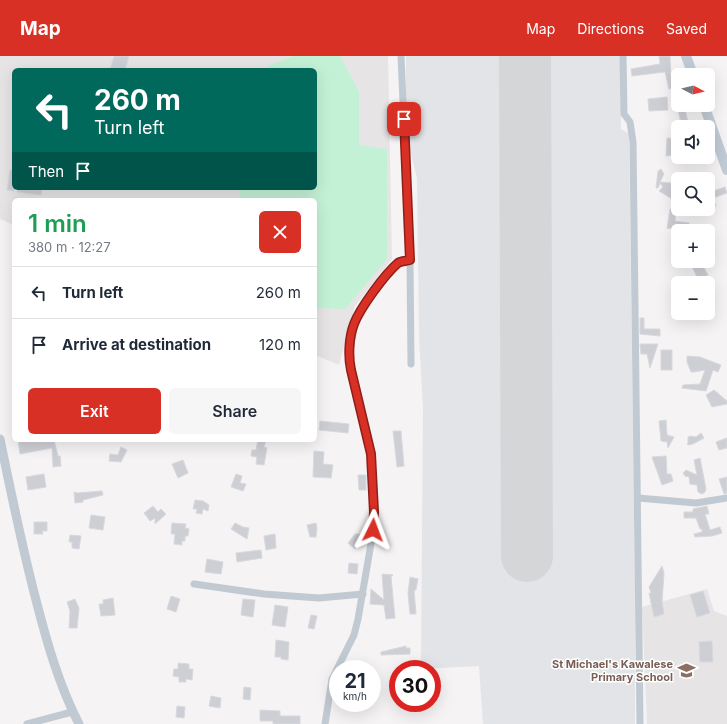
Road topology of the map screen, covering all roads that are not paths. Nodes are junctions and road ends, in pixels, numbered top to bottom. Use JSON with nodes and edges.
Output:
{"nodes":[{"id":1,"x":401,"y":56,"type":"edge"},
{"id":2,"x":623,"y":56,"type":"edge"},
{"id":3,"x":686,"y":56,"type":"edge"},
{"id":4,"x":690,"y":68,"type":"edge"},
{"id":5,"x":707,"y":112,"type":"edge"},
{"id":6,"x":725,"y":158,"type":"edge"},
{"id":7,"x":727,"y":170,"type":"edge"},
{"id":8,"x":410,"y":260,"type":"junction"},
{"id":9,"x":411,"y":364,"type":"dead end"},
{"id":10,"x":0,"y":439,"type":"edge"},
{"id":11,"x":638,"y":498,"type":"junction"},
{"id":12,"x":727,"y":498,"type":"edge"},
{"id":13,"x":194,"y":584,"type":"dead end"},
{"id":14,"x":363,"y":594,"type":"junction"},
{"id":15,"x":72,"y":712,"type":"junction"},
{"id":16,"x":27,"y":724,"type":"edge"},
{"id":17,"x":79,"y":724,"type":"edge"},
{"id":18,"x":325,"y":724,"type":"edge"},
{"id":19,"x":640,"y":724,"type":"edge"}],
"edges":[{"from":1,"to":8,"type":"street"},
{"from":2,"to":11,"type":"street"},
{"from":3,"to":4,"type":"main road"},
{"from":5,"to":6,"type":"main road"},
{"from":6,"to":7,"type":"main road"},
{"from":8,"to":9,"type":"street"},
{"from":8,"to":14,"type":"street"},
{"from":10,"to":15,"type":"street"},
{"from":11,"to":12,"type":"street"},
{"from":11,"to":19,"type":"street"},
{"from":13,"to":14,"type":"street"},
{"from":14,"to":18,"type":"street"},
{"from":15,"to":16,"type":"street"},
{"from":15,"to":17,"type":"street"}]}
